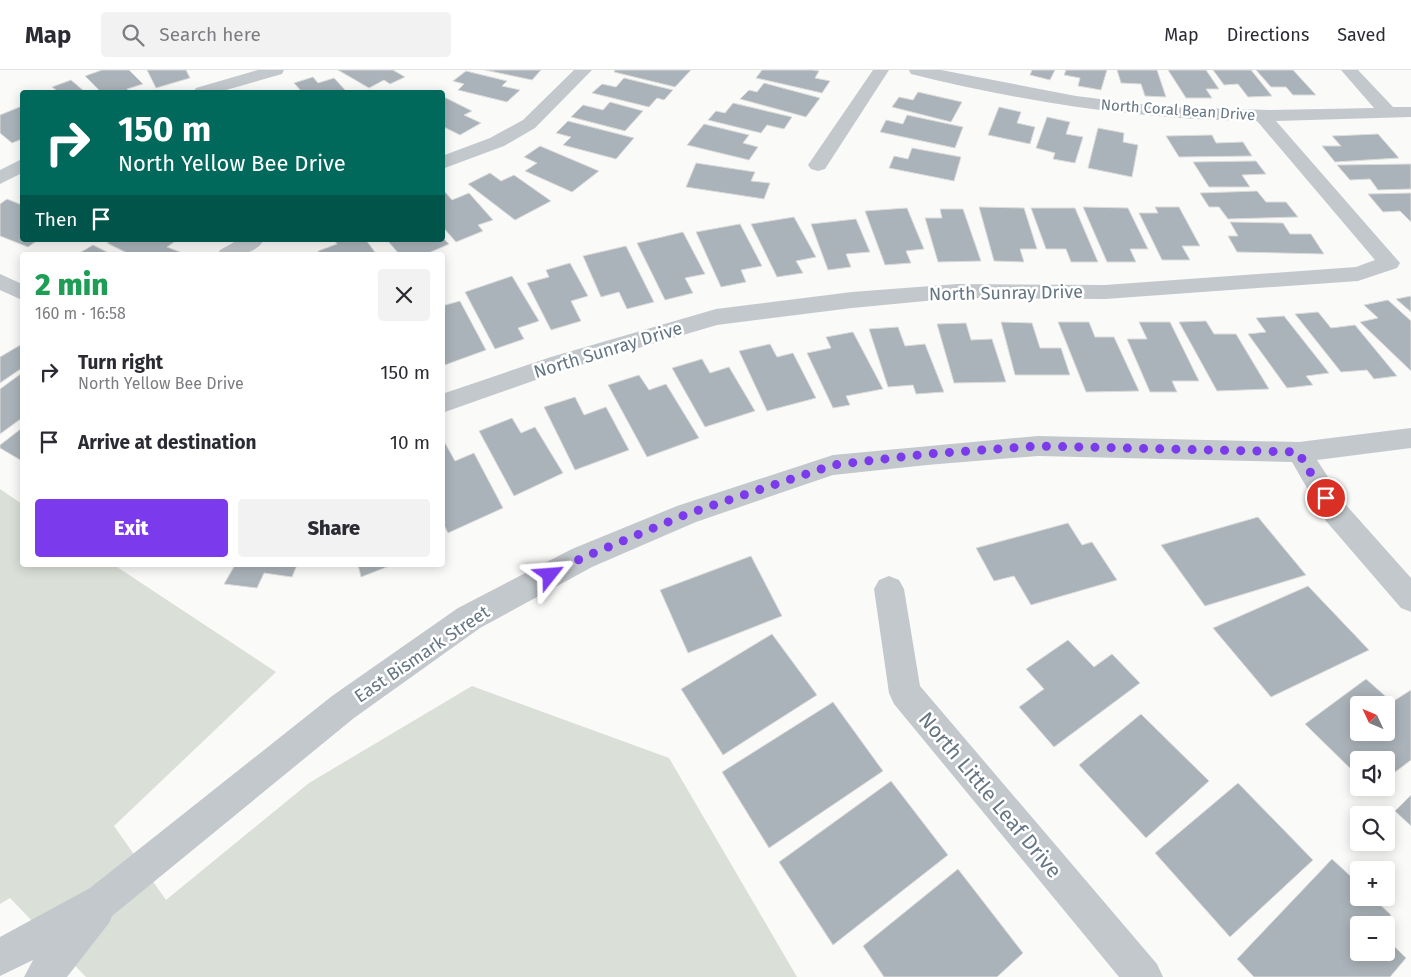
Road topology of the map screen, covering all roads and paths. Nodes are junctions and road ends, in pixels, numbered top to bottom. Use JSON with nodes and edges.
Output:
{"nodes":[{"id":1,"x":276,"y":70,"type":"edge"},
{"id":2,"x":584,"y":70,"type":"edge"},
{"id":3,"x":881,"y":70,"type":"edge"},
{"id":4,"x":917,"y":70,"type":"edge"},
{"id":5,"x":1349,"y":70,"type":"edge"},
{"id":6,"x":209,"y":90,"type":"edge"},
{"id":7,"x":1411,"y":112,"type":"edge"},
{"id":8,"x":1389,"y":113,"type":"junction"},
{"id":9,"x":1262,"y":116,"type":"junction"},
{"id":10,"x":445,"y":162,"type":"edge"},
{"id":11,"x":818,"y":165,"type":"dead end"},
{"id":12,"x":20,"y":166,"type":"edge"},
{"id":13,"x":0,"y":178,"type":"edge"},
{"id":14,"x":250,"y":242,"type":"edge"},
{"id":15,"x":233,"y":252,"type":"edge"},
{"id":16,"x":0,"y":281,"type":"edge"},
{"id":17,"x":20,"y":293,"type":"edge"},
{"id":18,"x":445,"y":403,"type":"edge"},
{"id":19,"x":1411,"y":438,"type":"edge"},
{"id":20,"x":1298,"y":452,"type":"junction"},
{"id":21,"x":889,"y":589,"type":"dead end"},
{"id":22,"x":1411,"y":599,"type":"edge"},
{"id":23,"x":103,"y":900,"type":"junction"},
{"id":24,"x":0,"y":957,"type":"edge"},
{"id":25,"x":43,"y":977,"type":"edge"},
{"id":26,"x":1144,"y":977,"type":"edge"}],
"edges":[{"from":1,"to":6,"type":"street"},
{"from":2,"to":10,"type":"street"},
{"from":3,"to":11,"type":"street"},
{"from":4,"to":9,"type":"street","name":"North Coral Bean Drive"},
{"from":5,"to":8,"type":"street"},
{"from":7,"to":8,"type":"street","name":"North Coral Bean Drive"},
{"from":8,"to":9,"type":"street","name":"North Coral Bean Drive"},
{"from":9,"to":18,"type":"street","name":"North Sunray Drive"},
{"from":12,"to":13,"type":"street"},
{"from":14,"to":15,"type":"street"},
{"from":16,"to":17,"type":"street"},
{"from":19,"to":20,"type":"street","name":"East Bismark Street"},
{"from":20,"to":22,"type":"street"},
{"from":20,"to":23,"type":"street","name":"East Bismark Street"},
{"from":21,"to":26,"type":"street","name":"North Little Leaf Drive"},
{"from":23,"to":24,"type":"street","name":"East Bismark Street"},
{"from":23,"to":25,"type":"street","name":"East Bismark Street"}]}
